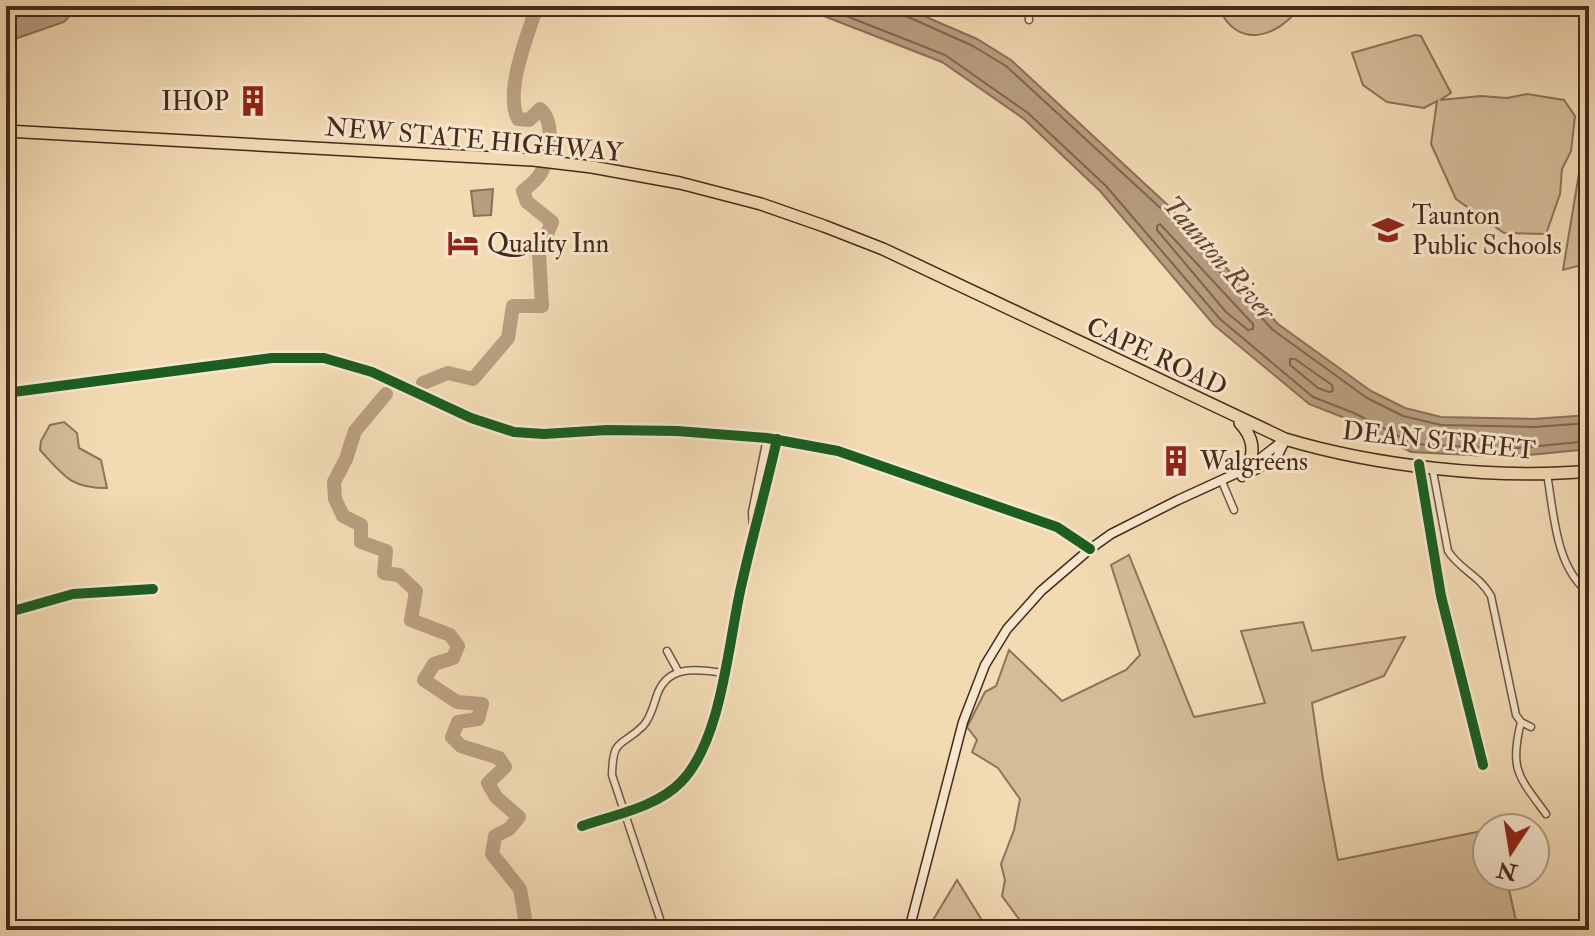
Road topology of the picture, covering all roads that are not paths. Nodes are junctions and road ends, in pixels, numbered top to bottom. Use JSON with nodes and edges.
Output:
{"nodes":[{"id":1,"x":1028,"y":6,"type":"edge"},
{"id":2,"x":1029,"y":20,"type":"dead end"},
{"id":3,"x":6,"y":131,"type":"edge"},
{"id":4,"x":1010,"y":310,"type":"joint"},
{"id":5,"x":6,"y":393,"type":"edge"},
{"id":6,"x":1230,"y":415,"type":"junction"},
{"id":7,"x":772,"y":439,"type":"junction"},
{"id":8,"x":1285,"y":439,"type":"junction"},
{"id":9,"x":1419,"y":464,"type":"junction"},
{"id":10,"x":1432,"y":466,"type":"junction"},
{"id":11,"x":1248,"y":468,"type":"junction"},
{"id":12,"x":1589,"y":471,"type":"edge"},
{"id":13,"x":1547,"y":474,"type":"junction"},
{"id":14,"x":1223,"y":484,"type":"junction"},
{"id":15,"x":1192,"y":494,"type":"junction"},
{"id":16,"x":1234,"y":510,"type":"dead end"},
{"id":17,"x":1090,"y":549,"type":"junction"},
{"id":18,"x":153,"y":589,"type":"dead end"},
{"id":19,"x":1589,"y":593,"type":"edge"},
{"id":20,"x":6,"y":613,"type":"edge"},
{"id":21,"x":667,"y":651,"type":"dead end"},
{"id":22,"x":678,"y":671,"type":"junction"},
{"id":23,"x":723,"y":673,"type":"junction"},
{"id":24,"x":1521,"y":722,"type":"junction"},
{"id":25,"x":1531,"y":727,"type":"dead end"},
{"id":26,"x":1483,"y":765,"type":"dead end"},
{"id":27,"x":624,"y":811,"type":"junction"},
{"id":28,"x":1545,"y":812,"type":"edge"},
{"id":29,"x":582,"y":826,"type":"dead end"},
{"id":30,"x":660,"y":919,"type":"dead end"},
{"id":31,"x":909,"y":930,"type":"edge"}],
"edges":[{"from":1,"to":2,"type":"street"},
{"from":3,"to":4,"type":"highway","name":"NEW STATE HIGHWAY"},
{"from":4,"to":6,"type":"highway","name":"CAPE ROAD"},
{"from":5,"to":7,"type":"street"},
{"from":6,"to":8,"type":"highway","name":"CAPE ROAD"},
{"from":6,"to":11,"type":"highway"},
{"from":7,"to":17,"type":"street"},
{"from":7,"to":23,"type":"street"},
{"from":8,"to":9,"type":"highway","name":"DEAN STREET"},
{"from":8,"to":11,"type":"street"},
{"from":8,"to":14,"type":"street"},
{"from":9,"to":10,"type":"highway","name":"DEAN STREET"},
{"from":9,"to":26,"type":"street"},
{"from":10,"to":13,"type":"highway","name":"DEAN STREET"},
{"from":10,"to":24,"type":"street"},
{"from":11,"to":15,"type":"street"},
{"from":12,"to":13,"type":"highway","name":"DEAN STREET"},
{"from":13,"to":19,"type":"street"},
{"from":14,"to":15,"type":"street"},
{"from":14,"to":16,"type":"street"},
{"from":15,"to":17,"type":"street"},
{"from":17,"to":31,"type":"street"},
{"from":18,"to":20,"type":"street"},
{"from":21,"to":22,"type":"street"},
{"from":22,"to":23,"type":"street"},
{"from":22,"to":27,"type":"street"},
{"from":23,"to":27,"type":"street"},
{"from":24,"to":25,"type":"street"},
{"from":24,"to":28,"type":"street"},
{"from":27,"to":29,"type":"street"},
{"from":27,"to":30,"type":"street"}]}
